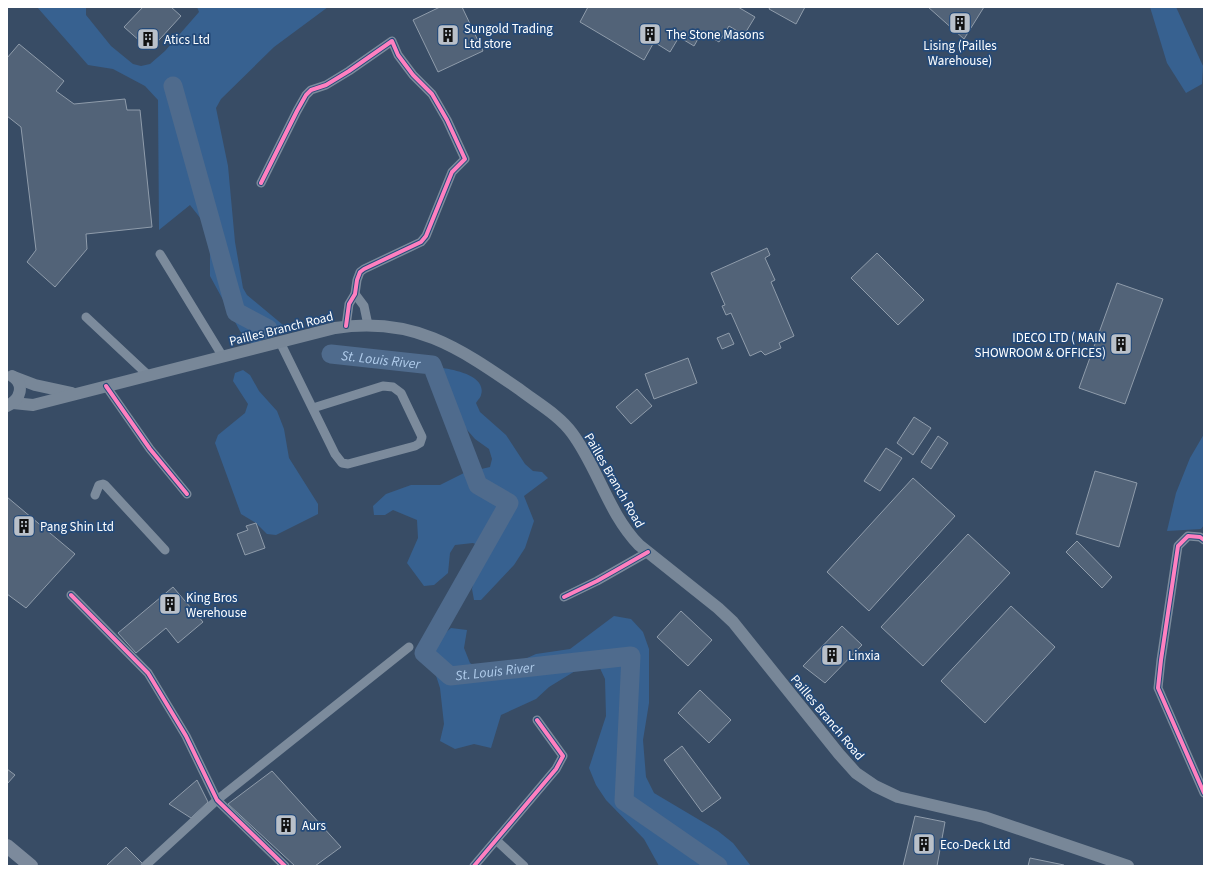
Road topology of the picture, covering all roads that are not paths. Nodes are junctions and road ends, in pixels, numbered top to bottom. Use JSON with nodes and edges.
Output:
{"nodes":[{"id":1,"x":261,"y":183,"type":"dead end"},
{"id":2,"x":160,"y":254,"type":"dead end"},
{"id":3,"x":355,"y":294,"type":"junction"},
{"id":4,"x":86,"y":317,"type":"dead end"},
{"id":5,"x":368,"y":325,"type":"junction"},
{"id":6,"x":346,"y":326,"type":"junction"},
{"id":7,"x":280,"y":342,"type":"junction"},
{"id":8,"x":223,"y":357,"type":"junction"},
{"id":9,"x":10,"y":375,"type":"edge"},
{"id":10,"x":149,"y":376,"type":"junction"},
{"id":11,"x":106,"y":386,"type":"junction"},
{"id":12,"x":73,"y":393,"type":"junction"},
{"id":13,"x":9,"y":407,"type":"edge"},
{"id":14,"x":313,"y":408,"type":"junction"},
{"id":15,"x":187,"y":494,"type":"dead end"},
{"id":16,"x":95,"y":495,"type":"dead end"},
{"id":17,"x":1204,"y":540,"type":"edge"},
{"id":18,"x":165,"y":550,"type":"dead end"},
{"id":19,"x":648,"y":552,"type":"junction"},
{"id":20,"x":71,"y":596,"type":"dead end"},
{"id":21,"x":564,"y":597,"type":"dead end"},
{"id":22,"x":409,"y":647,"type":"dead end"},
{"id":23,"x":537,"y":720,"type":"dead end"},
{"id":24,"x":1204,"y":793,"type":"edge"},
{"id":25,"x":217,"y":800,"type":"junction"},
{"id":26,"x":496,"y":840,"type":"junction"},
{"id":27,"x":7,"y":846,"type":"edge"},
{"id":28,"x":31,"y":866,"type":"edge"},
{"id":29,"x":144,"y":866,"type":"edge"},
{"id":30,"x":285,"y":866,"type":"edge"},
{"id":31,"x":474,"y":866,"type":"edge"},
{"id":32,"x":524,"y":866,"type":"edge"},
{"id":33,"x":1128,"y":866,"type":"edge"}],
"edges":[{"from":1,"to":3,"type":"street"},
{"from":2,"to":8,"type":"street"},
{"from":3,"to":5,"type":"street"},
{"from":3,"to":6,"type":"street"},
{"from":4,"to":10,"type":"street"},
{"from":5,"to":6,"type":"main road","name":"Pailles Branch Road"},
{"from":5,"to":19,"type":"main road","name":"Pailles Branch Road"},
{"from":6,"to":7,"type":"main road","name":"Pailles Branch Road"},
{"from":7,"to":8,"type":"main road","name":"Pailles Branch Road"},
{"from":7,"to":14,"type":"street"},
{"from":8,"to":10,"type":"main road","name":"Pailles Branch Road"},
{"from":9,"to":12,"type":"main road","name":"Pailles Branch Road"},
{"from":9,"to":13,"type":"main road"},
{"from":10,"to":11,"type":"main road","name":"Pailles Branch Road"},
{"from":11,"to":12,"type":"main road","name":"Pailles Branch Road"},
{"from":11,"to":15,"type":"street"},
{"from":12,"to":13,"type":"main road","name":"Pailles Branch Road"},
{"from":14,"to":14,"type":"street"},
{"from":16,"to":18,"type":"street"},
{"from":17,"to":24,"type":"street"},
{"from":19,"to":21,"type":"street"},
{"from":19,"to":33,"type":"main road","name":"Pailles Branch Road"},
{"from":20,"to":25,"type":"street"},
{"from":22,"to":25,"type":"street"},
{"from":23,"to":26,"type":"street"},
{"from":25,"to":29,"type":"street"},
{"from":25,"to":30,"type":"street"},
{"from":26,"to":31,"type":"street"},
{"from":26,"to":32,"type":"street"},
{"from":27,"to":28,"type":"highway"}]}
